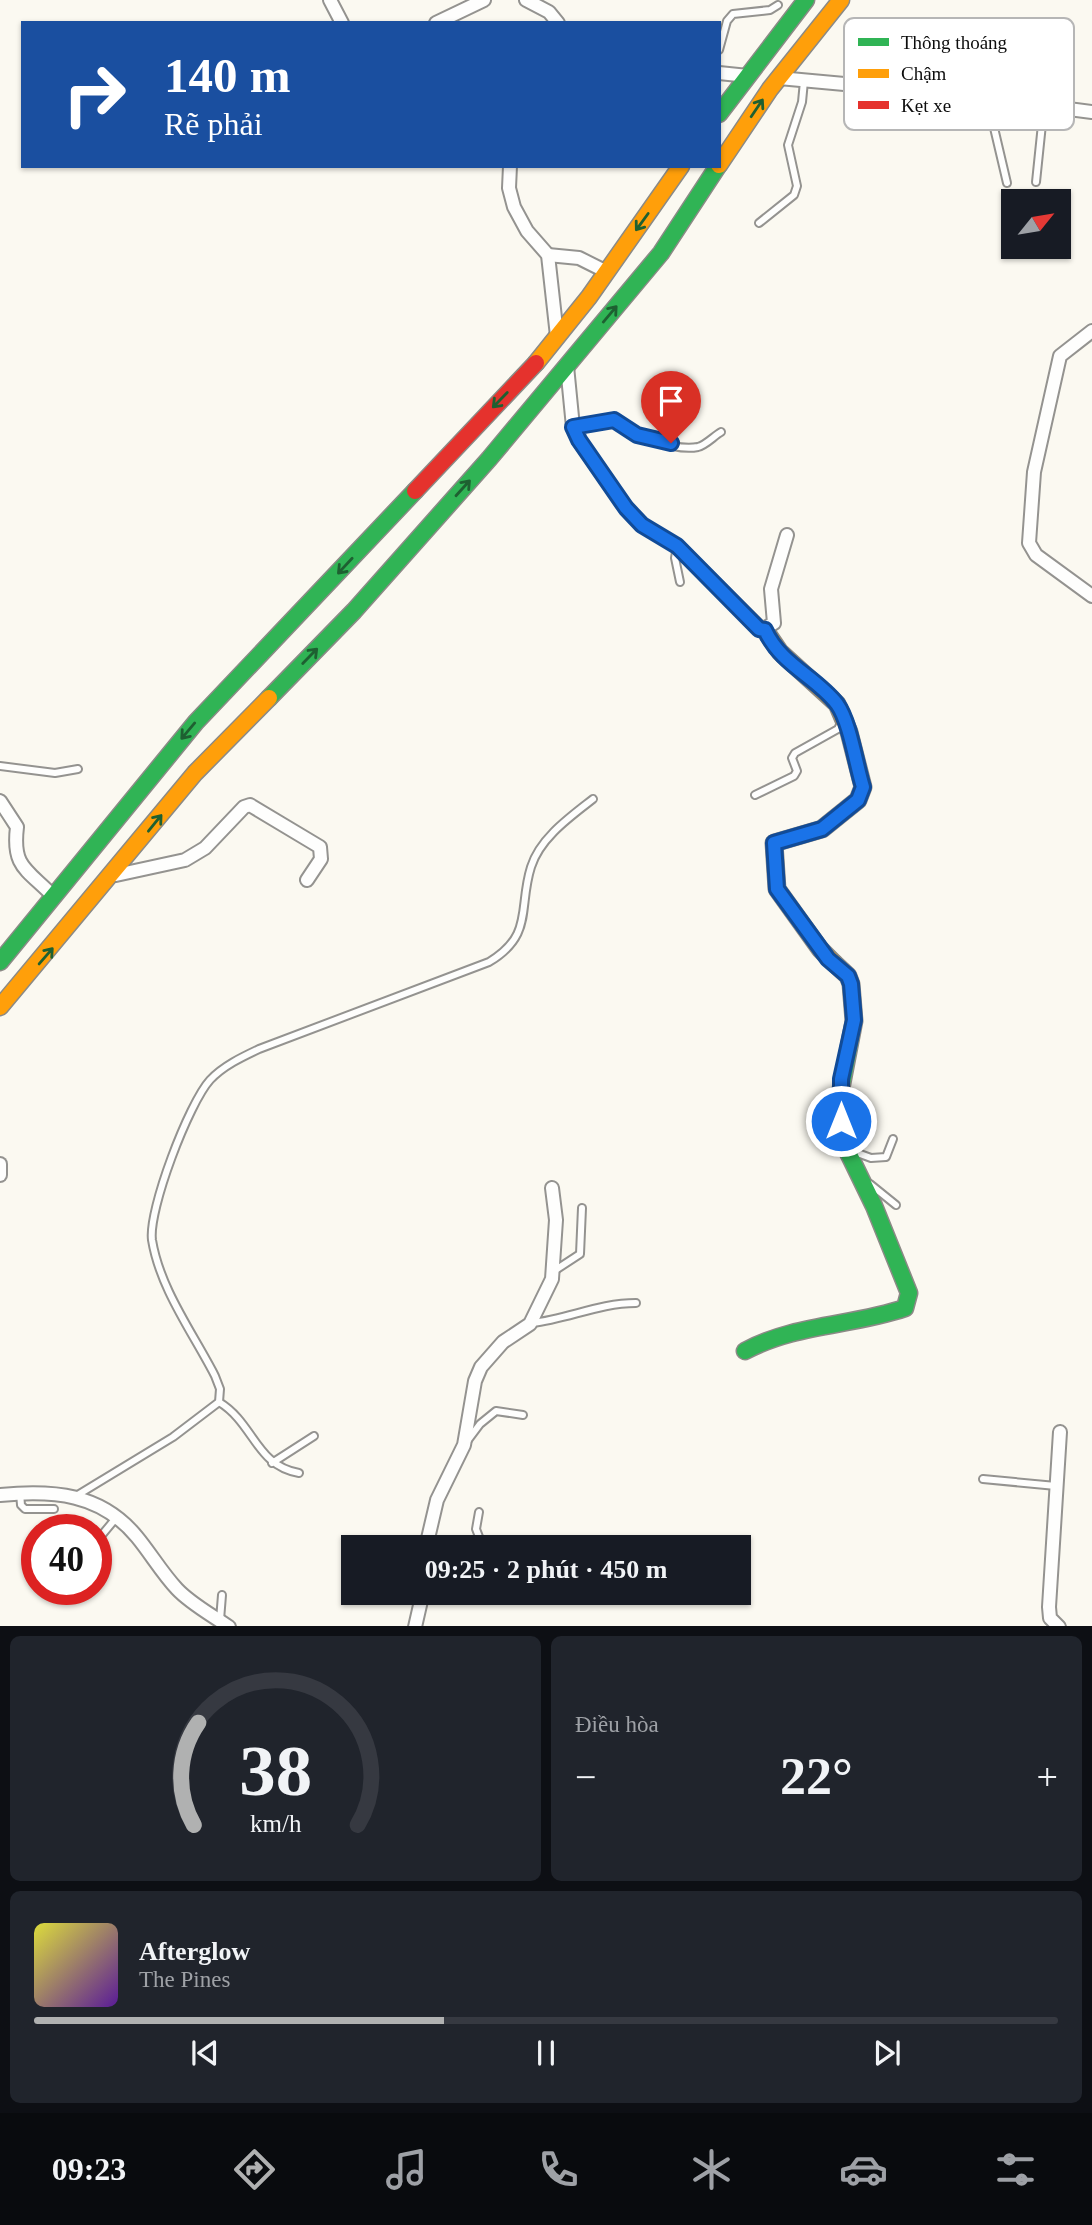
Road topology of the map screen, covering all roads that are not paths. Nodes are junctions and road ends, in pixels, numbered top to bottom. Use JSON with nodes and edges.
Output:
{"nodes":[{"id":1,"x":330,"y":0,"type":"edge"},
{"id":2,"x":484,"y":0,"type":"edge"},
{"id":3,"x":526,"y":0,"type":"edge"},
{"id":4,"x":806,"y":0,"type":"edge"},
{"id":5,"x":841,"y":0,"type":"edge"},
{"id":6,"x":778,"y":5,"type":"dead end"},
{"id":7,"x":341,"y":21,"type":"edge"},
{"id":8,"x":440,"y":21,"type":"edge"},
{"id":9,"x":556,"y":21,"type":"edge"},
{"id":10,"x":721,"y":43,"type":"edge"},
{"id":11,"x":721,"y":73,"type":"edge"},
{"id":12,"x":748,"y":76,"type":"junction"},
{"id":13,"x":779,"y":78,"type":"junction"},
{"id":14,"x":804,"y":81,"type":"junction"},
{"id":15,"x":844,"y":85,"type":"edge"},
{"id":16,"x":1074,"y":109,"type":"edge"},
{"id":17,"x":721,"y":111,"type":"edge"},
{"id":18,"x":1092,"y":111,"type":"edge"},
{"id":19,"x":994,"y":130,"type":"edge"},
{"id":20,"x":1042,"y":130,"type":"edge"},
{"id":21,"x":721,"y":163,"type":"edge"},
{"id":22,"x":510,"y":168,"type":"edge"},
{"id":23,"x":680,"y":168,"type":"edge"},
{"id":24,"x":718,"y":168,"type":"edge"},
{"id":25,"x":1037,"y":182,"type":"dead end"},
{"id":26,"x":1006,"y":183,"type":"dead end"},
{"id":27,"x":759,"y":223,"type":"dead end"},
{"id":28,"x":548,"y":255,"type":"junction"},
{"id":29,"x":605,"y":271,"type":"dead end"},
{"id":30,"x":1092,"y":331,"type":"edge"},
{"id":31,"x":557,"y":336,"type":"dead end"},
{"id":32,"x":567,"y":366,"type":"dead end"},
{"id":33,"x":573,"y":427,"type":"junction"},
{"id":34,"x":721,"y":432,"type":"dead end"},
{"id":35,"x":788,"y":535,"type":"dead end"},
{"id":36,"x":677,"y":546,"type":"junction"},
{"id":37,"x":680,"y":582,"type":"dead end"},
{"id":38,"x":1092,"y":596,"type":"edge"},
{"id":39,"x":765,"y":630,"type":"junction"},
{"id":40,"x":842,"y":714,"type":"junction"},
{"id":41,"x":0,"y":766,"type":"edge"},
{"id":42,"x":78,"y":769,"type":"dead end"},
{"id":43,"x":755,"y":795,"type":"dead end"},
{"id":44,"x":593,"y":799,"type":"dead end"},
{"id":45,"x":0,"y":801,"type":"edge"},
{"id":46,"x":112,"y":876,"type":"junction"},
{"id":47,"x":307,"y":880,"type":"dead end"},
{"id":48,"x":54,"y":897,"type":"junction"},
{"id":49,"x":0,"y":962,"type":"edge"},
{"id":50,"x":0,"y":1007,"type":"edge"},
{"id":51,"x":893,"y":1139,"type":"dead end"},
{"id":52,"x":846,"y":1150,"type":"junction"},
{"id":53,"x":0,"y":1164,"type":"edge"},
{"id":54,"x":858,"y":1174,"type":"junction"},
{"id":55,"x":0,"y":1175,"type":"edge"},
{"id":56,"x":552,"y":1188,"type":"dead end"},
{"id":57,"x":896,"y":1205,"type":"dead end"},
{"id":58,"x":582,"y":1208,"type":"dead end"},
{"id":59,"x":554,"y":1271,"type":"junction"},
{"id":60,"x":636,"y":1303,"type":"dead end"},
{"id":61,"x":530,"y":1324,"type":"junction"},
{"id":62,"x":745,"y":1351,"type":"dead end"},
{"id":63,"x":219,"y":1402,"type":"junction"},
{"id":64,"x":523,"y":1415,"type":"dead end"},
{"id":65,"x":1060,"y":1432,"type":"dead end"},
{"id":66,"x":314,"y":1436,"type":"dead end"},
{"id":67,"x":464,"y":1445,"type":"junction"},
{"id":68,"x":272,"y":1463,"type":"junction"},
{"id":69,"x":299,"y":1473,"type":"dead end"},
{"id":70,"x":983,"y":1479,"type":"dead end"},
{"id":71,"x":1056,"y":1486,"type":"junction"},
{"id":72,"x":20,"y":1493,"type":"junction"},
{"id":73,"x":0,"y":1495,"type":"edge"},
{"id":74,"x":76,"y":1496,"type":"junction"},
{"id":75,"x":54,"y":1509,"type":"dead end"},
{"id":76,"x":479,"y":1512,"type":"dead end"},
{"id":77,"x":116,"y":1518,"type":"junction"},
{"id":78,"x":112,"y":1523,"type":"edge"},
{"id":79,"x":429,"y":1535,"type":"edge"},
{"id":80,"x":478,"y":1535,"type":"edge"},
{"id":81,"x":222,"y":1595,"type":"dead end"},
{"id":82,"x":420,"y":1605,"type":"edge"},
{"id":83,"x":422,"y":1605,"type":"edge"},
{"id":84,"x":419,"y":1611,"type":"junction"},
{"id":85,"x":224,"y":1623,"type":"edge"},
{"id":86,"x":415,"y":1626,"type":"edge"},
{"id":87,"x":1059,"y":1626,"type":"edge"}],
"edges":[{"from":1,"to":7,"type":"street"},
{"from":2,"to":8,"type":"street"},
{"from":3,"to":9,"type":"street"},
{"from":4,"to":12,"type":"main road"},
{"from":5,"to":13,"type":"main road"},
{"from":6,"to":10,"type":"lane"},
{"from":11,"to":12,"type":"street"},
{"from":12,"to":17,"type":"main road"},
{"from":13,"to":14,"type":"street"},
{"from":21,"to":13,"type":"main road","one_way":true},
{"from":14,"to":15,"type":"street"},
{"from":14,"to":27,"type":"lane"},
{"from":16,"to":18,"type":"street"},
{"from":19,"to":26,"type":"lane"},
{"from":20,"to":25,"type":"lane"},
{"from":22,"to":28,"type":"street"},
{"from":23,"to":48,"type":"main road","one_way":true},
{"from":46,"to":24,"type":"main road","one_way":true},
{"from":28,"to":29,"type":"street"},
{"from":28,"to":31,"type":"street"},
{"from":30,"to":38,"type":"street"},
{"from":32,"to":33,"type":"street"},
{"from":33,"to":34,"type":"lane"},
{"from":33,"to":36,"type":"street"},
{"from":35,"to":39,"type":"street"},
{"from":36,"to":37,"type":"lane"},
{"from":36,"to":39,"type":"street"},
{"from":39,"to":40,"type":"main road"},
{"from":40,"to":43,"type":"lane"},
{"from":40,"to":52,"type":"main road"},
{"from":41,"to":42,"type":"lane"},
{"from":44,"to":63,"type":"lane"},
{"from":45,"to":48,"type":"street"},
{"from":46,"to":47,"type":"street"},
{"from":50,"to":46,"type":"main road","one_way":true},
{"from":48,"to":49,"type":"main road"},
{"from":51,"to":52,"type":"lane"},
{"from":52,"to":54,"type":"main road"},
{"from":53,"to":55,"type":"street"},
{"from":54,"to":57,"type":"lane"},
{"from":54,"to":62,"type":"main road"},
{"from":56,"to":59,"type":"street"},
{"from":58,"to":59,"type":"lane"},
{"from":59,"to":61,"type":"street"},
{"from":60,"to":61,"type":"lane"},
{"from":61,"to":67,"type":"street"},
{"from":63,"to":68,"type":"lane"},
{"from":63,"to":74,"type":"lane"},
{"from":64,"to":67,"type":"lane"},
{"from":65,"to":71,"type":"street"},
{"from":66,"to":68,"type":"lane"},
{"from":67,"to":79,"type":"street"},
{"from":68,"to":69,"type":"lane"},
{"from":70,"to":71,"type":"lane"},
{"from":71,"to":87,"type":"street"},
{"from":72,"to":73,"type":"street"},
{"from":72,"to":74,"type":"street"},
{"from":72,"to":75,"type":"lane"},
{"from":74,"to":77,"type":"street"},
{"from":76,"to":80,"type":"lane"},
{"from":77,"to":78,"type":"lane"},
{"from":77,"to":85,"type":"street"},
{"from":81,"to":85,"type":"lane"},
{"from":82,"to":84,"type":"street"},
{"from":83,"to":84,"type":"lane"},
{"from":84,"to":86,"type":"street"}]}
